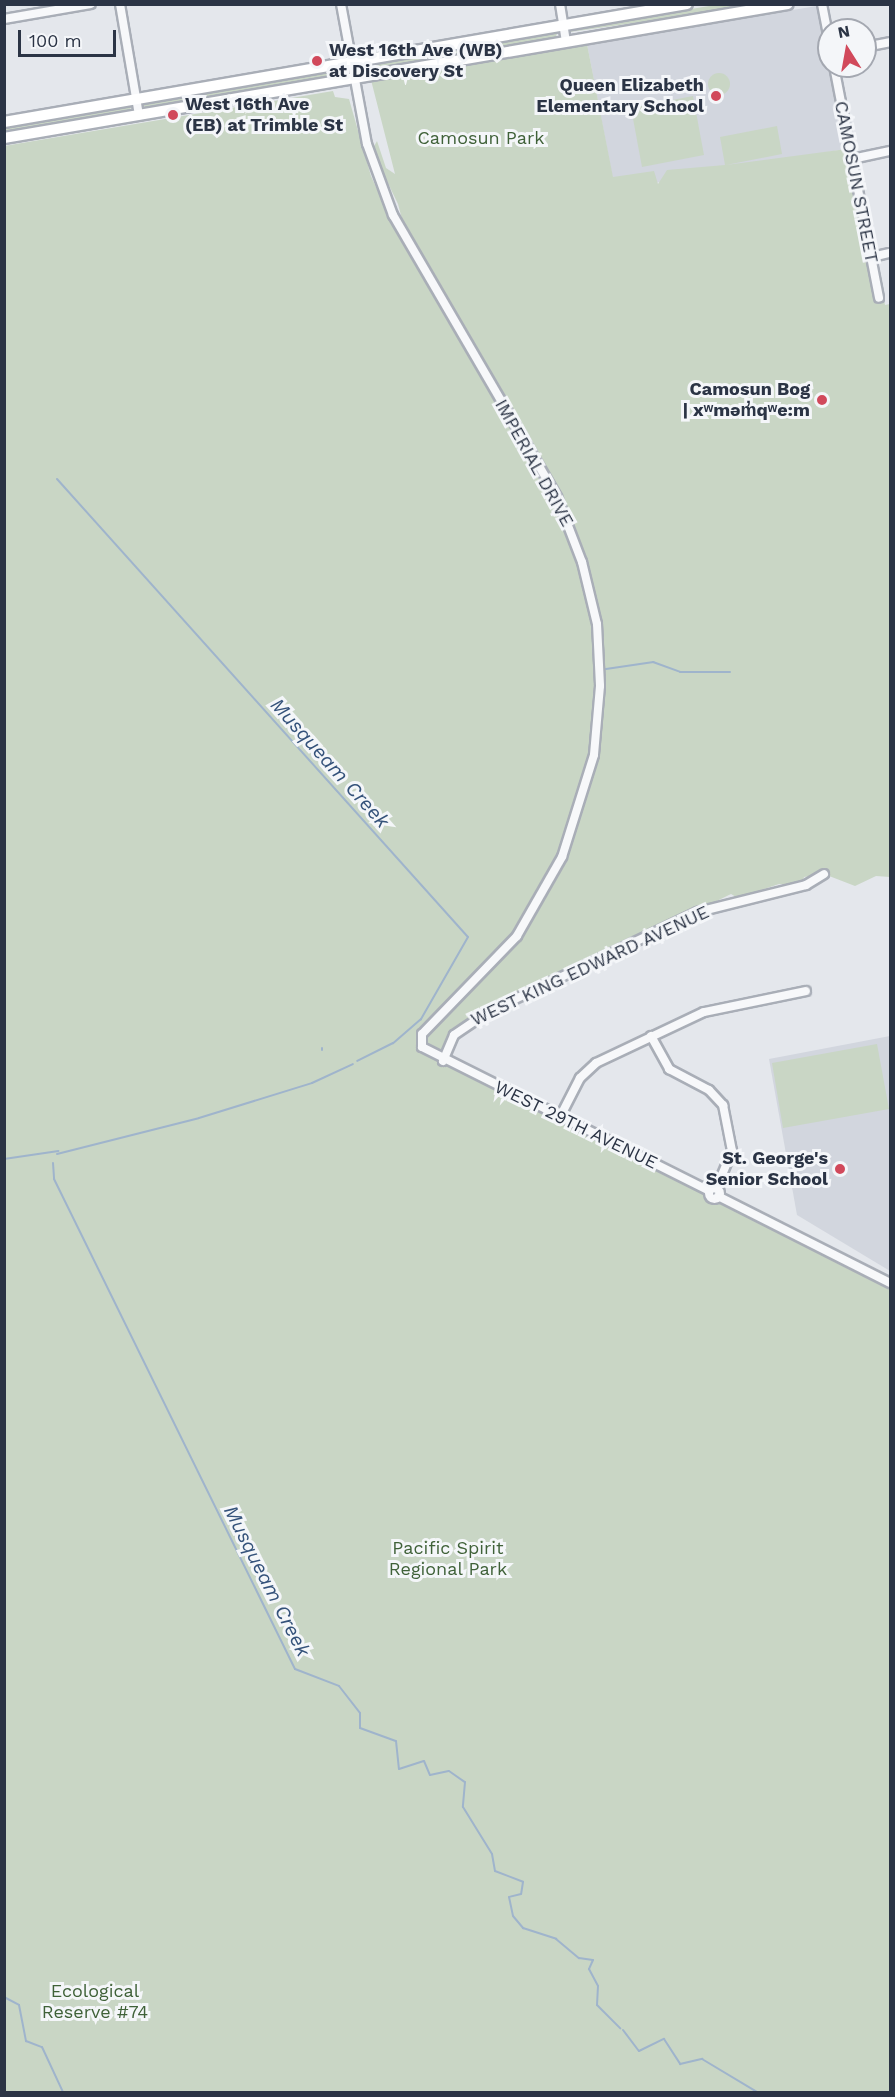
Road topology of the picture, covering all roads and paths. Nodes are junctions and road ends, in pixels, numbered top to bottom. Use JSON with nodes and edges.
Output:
{"nodes":[{"id":1,"x":91,"y":4,"type":"edge"},
{"id":2,"x":120,"y":4,"type":"edge"},
{"id":3,"x":341,"y":4,"type":"edge"},
{"id":4,"x":560,"y":4,"type":"edge"},
{"id":5,"x":687,"y":4,"type":"edge"},
{"id":6,"x":783,"y":5,"type":"edge"},
{"id":7,"x":4,"y":19,"type":"edge"},
{"id":8,"x":563,"y":26,"type":"junction"},
{"id":9,"x":566,"y":42,"type":"junction"},
{"id":10,"x":350,"y":62,"type":"junction"},
{"id":11,"x":836,"y":78,"type":"edge"},
{"id":12,"x":353,"y":79,"type":"junction"},
{"id":13,"x":136,"y":98,"type":"junction"},
{"id":14,"x":139,"y":115,"type":"junction"},
{"id":15,"x":4,"y":122,"type":"edge"},
{"id":16,"x":4,"y":138,"type":"edge"},
{"id":17,"x":891,"y":152,"type":"edge"},
{"id":18,"x":852,"y":159,"type":"junction"},
{"id":19,"x":891,"y":253,"type":"edge"},
{"id":20,"x":872,"y":257,"type":"junction"},
{"id":21,"x":879,"y":298,"type":"dead end"},
{"id":22,"x":824,"y":874,"type":"dead end"},
{"id":23,"x":806,"y":991,"type":"dead end"},
{"id":24,"x":651,"y":1036,"type":"junction"},
{"id":25,"x":443,"y":1061,"type":"junction"},
{"id":26,"x":560,"y":1117,"type":"junction"},
{"id":27,"x":715,"y":1192,"type":"junction"},
{"id":28,"x":891,"y":1283,"type":"edge"}],
"edges":[{"from":1,"to":7,"type":"street"},
{"from":2,"to":13,"type":"street"},
{"from":3,"to":10,"type":"street"},
{"from":4,"to":8,"type":"street"},
{"from":5,"to":8,"type":"main road"},
{"from":6,"to":9,"type":"main road"},
{"from":8,"to":9,"type":"street"},
{"from":8,"to":10,"type":"main road"},
{"from":9,"to":12,"type":"main road"},
{"from":10,"to":12,"type":"street"},
{"from":10,"to":13,"type":"main road"},
{"from":11,"to":18,"type":"street","name":"CAMOSUN STREET"},
{"from":12,"to":14,"type":"main road"},
{"from":12,"to":25,"type":"street","name":"IMPERIAL DRIVE"},
{"from":13,"to":14,"type":"street"},
{"from":13,"to":15,"type":"main road"},
{"from":14,"to":16,"type":"main road"},
{"from":17,"to":18,"type":"street"},
{"from":18,"to":20,"type":"street","name":"CAMOSUN STREET"},
{"from":19,"to":20,"type":"street"},
{"from":20,"to":21,"type":"street","name":"CAMOSUN STREET"},
{"from":22,"to":25,"type":"street","name":"WEST KING EDWARD AVENUE"},
{"from":23,"to":24,"type":"street"},
{"from":24,"to":26,"type":"street"},
{"from":24,"to":27,"type":"street"},
{"from":25,"to":26,"type":"street","name":"WEST 29TH AVENUE"},
{"from":26,"to":27,"type":"street","name":"WEST 29TH AVENUE"},
{"from":27,"to":28,"type":"street","name":"WEST 29TH AVENUE"}]}
